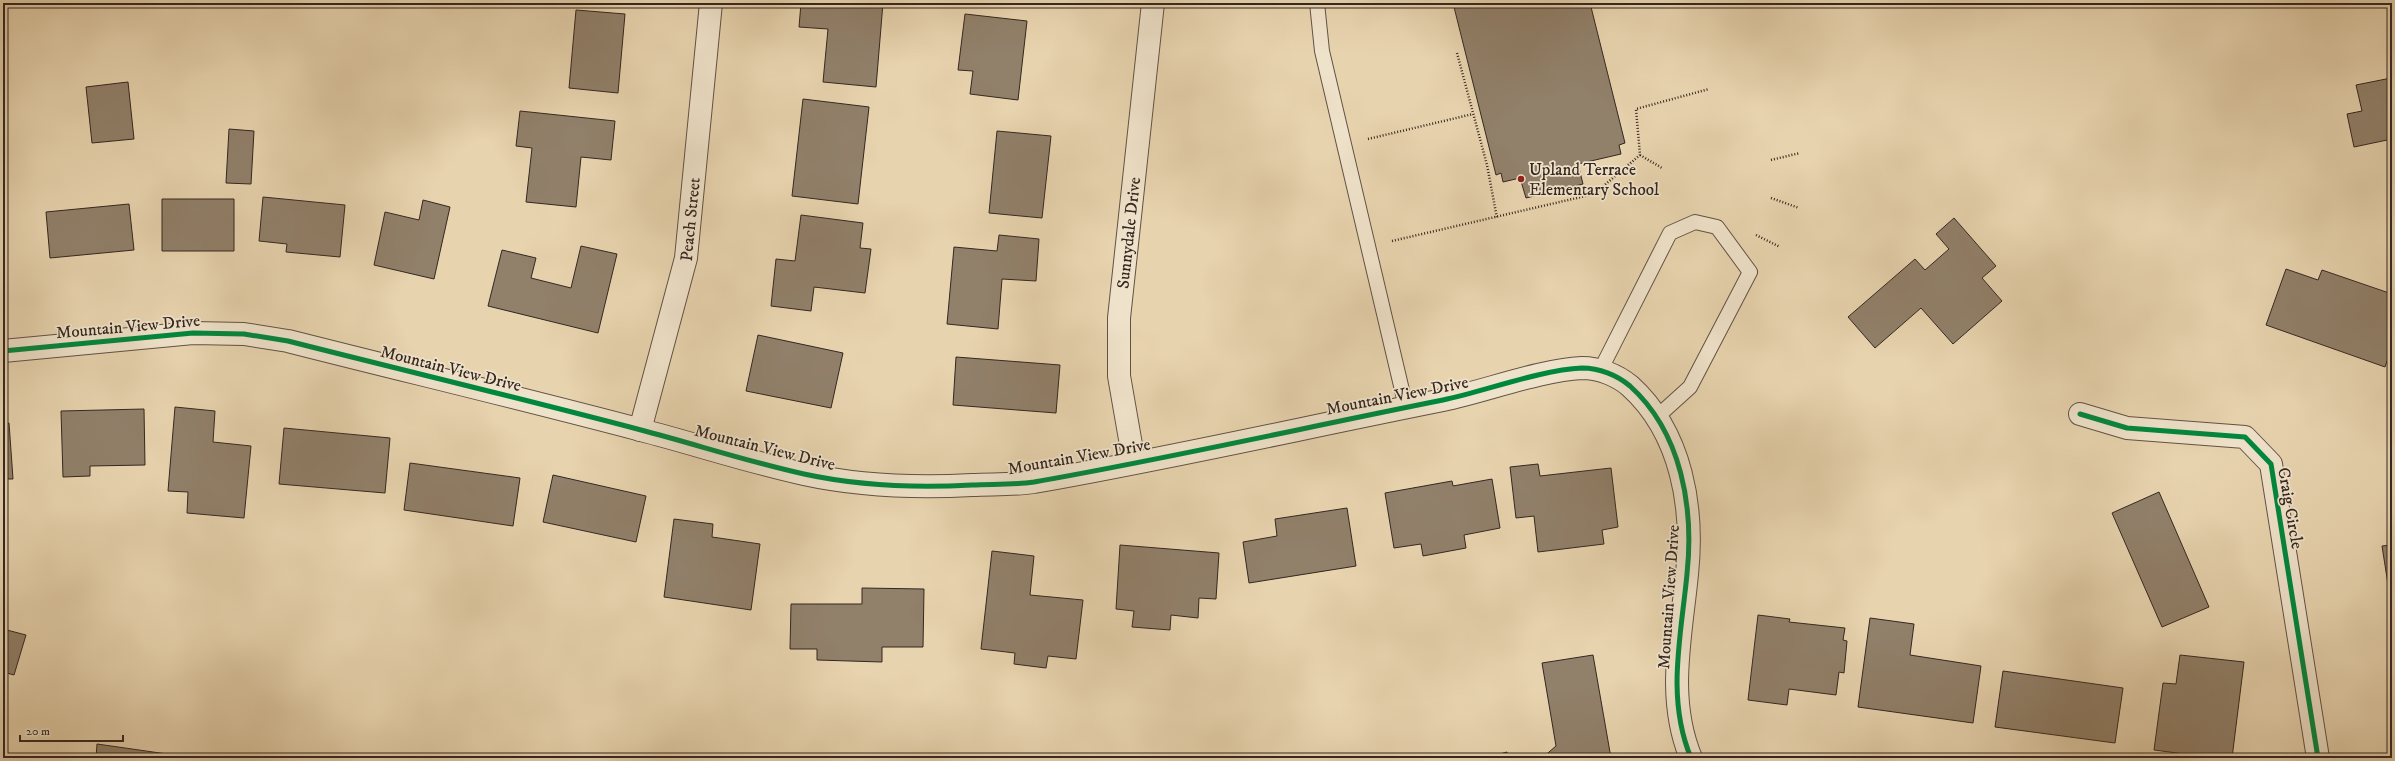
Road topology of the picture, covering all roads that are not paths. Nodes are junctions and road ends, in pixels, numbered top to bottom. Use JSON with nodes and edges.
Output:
{"nodes":[{"id":1,"x":711,"y":3,"type":"edge"},
{"id":2,"x":1153,"y":3,"type":"edge"},
{"id":3,"x":1317,"y":3,"type":"edge"},
{"id":4,"x":3,"y":351,"type":"edge"},
{"id":5,"x":1600,"y":371,"type":"junction"},
{"id":6,"x":1406,"y":407,"type":"junction"},
{"id":7,"x":2080,"y":414,"type":"dead end"},
{"id":8,"x":1658,"y":416,"type":"junction"},
{"id":9,"x":640,"y":430,"type":"junction"},
{"id":10,"x":1134,"y":462,"type":"junction"},
{"id":11,"x":1691,"y":758,"type":"edge"},
{"id":12,"x":2318,"y":758,"type":"edge"}],
"edges":[{"from":1,"to":9,"type":"street","name":"Peach Street"},
{"from":2,"to":10,"type":"street","name":"Sunnydale Drive"},
{"from":3,"to":6,"type":"lane"},
{"from":4,"to":9,"type":"street","name":"Mountain View Drive"},
{"from":5,"to":6,"type":"street","name":"Mountain View Drive"},
{"from":5,"to":8,"type":"street","name":"Mountain View Drive"},
{"from":5,"to":8,"type":"lane"},
{"from":6,"to":10,"type":"street","name":"Mountain View Drive"},
{"from":7,"to":12,"type":"street","name":"Craig Circle"},
{"from":8,"to":11,"type":"street","name":"Mountain View Drive"},
{"from":9,"to":10,"type":"street","name":"Mountain View Drive"}]}
